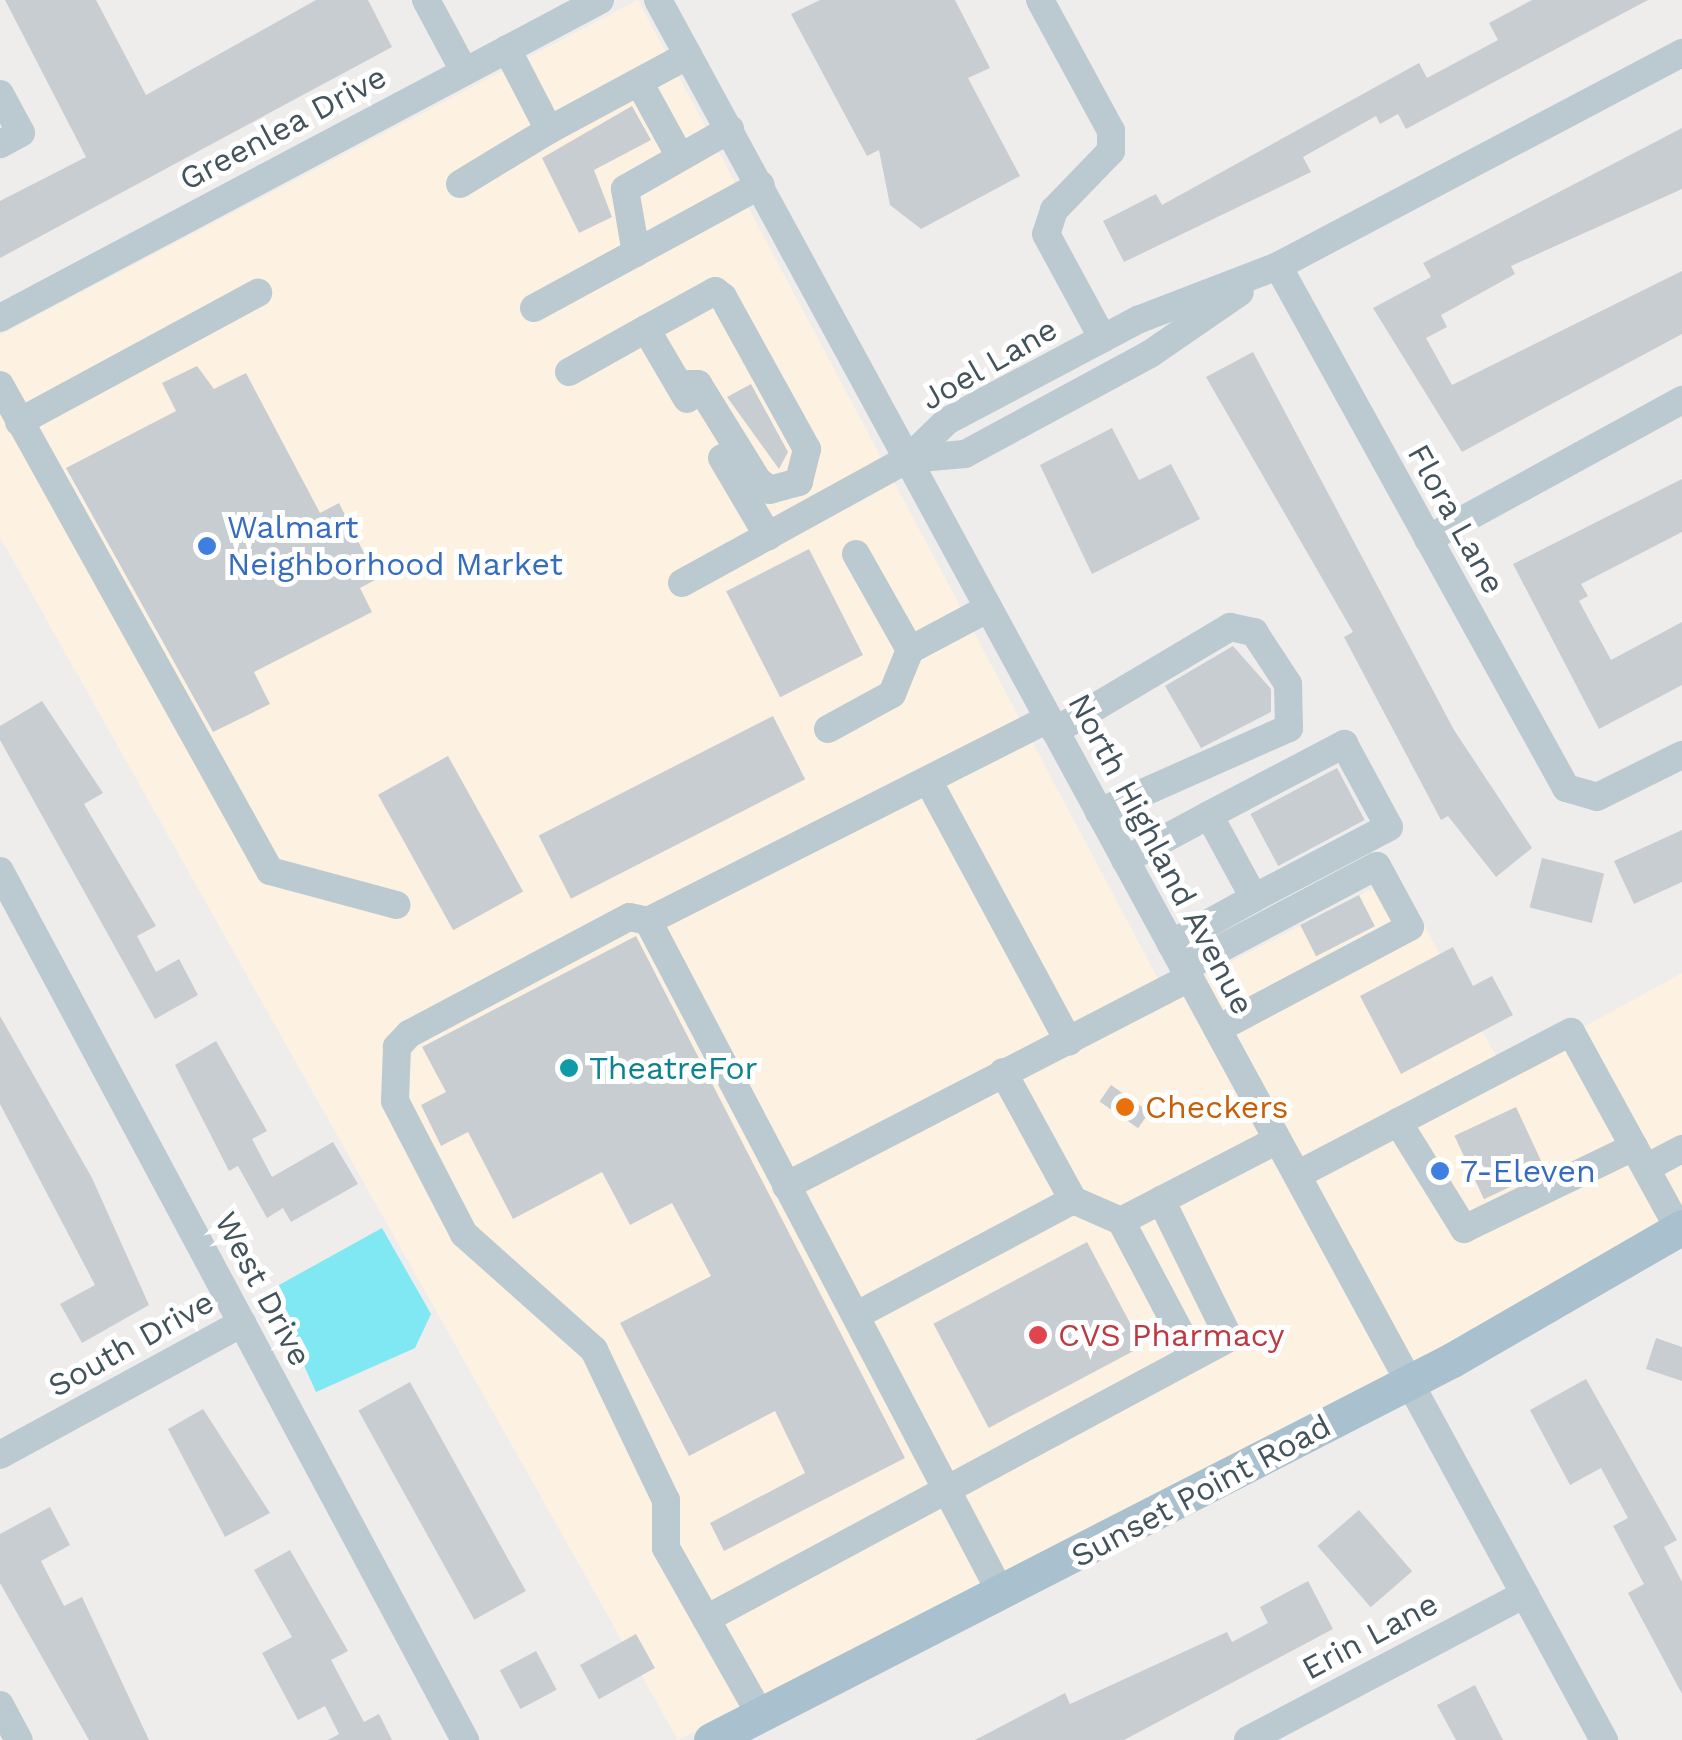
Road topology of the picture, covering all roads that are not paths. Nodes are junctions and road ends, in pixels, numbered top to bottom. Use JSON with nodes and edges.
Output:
{"nodes":[{"id":1,"x":426,"y":0,"type":"edge"},
{"id":2,"x":600,"y":0,"type":"edge"},
{"id":3,"x":658,"y":0,"type":"edge"},
{"id":4,"x":1040,"y":0,"type":"edge"},
{"id":5,"x":507,"y":49,"type":"junction"},
{"id":6,"x":1682,"y":53,"type":"edge"},
{"id":7,"x":688,"y":55,"type":"junction"},
{"id":8,"x":464,"y":72,"type":"junction"},
{"id":9,"x":639,"y":82,"type":"junction"},
{"id":10,"x":0,"y":94,"type":"edge"},
{"id":11,"x":730,"y":129,"type":"junction"},
{"id":12,"x":549,"y":130,"type":"junction"},
{"id":13,"x":0,"y":144,"type":"edge"},
{"id":14,"x":680,"y":157,"type":"junction"},
{"id":15,"x":460,"y":184,"type":"dead end"},
{"id":16,"x":761,"y":186,"type":"junction"},
{"id":17,"x":636,"y":253,"type":"junction"},
{"id":18,"x":1278,"y":266,"type":"junction"},
{"id":19,"x":258,"y":293,"type":"dead end"},
{"id":20,"x":534,"y":308,"type":"dead end"},
{"id":21,"x":0,"y":318,"type":"edge"},
{"id":22,"x":646,"y":330,"type":"junction"},
{"id":23,"x":1102,"y":339,"type":"junction"},
{"id":24,"x":569,"y":372,"type":"dead end"},
{"id":25,"x":678,"y":384,"type":"junction"},
{"id":26,"x":0,"y":385,"type":"edge"},
{"id":27,"x":1682,"y":400,"type":"edge"},
{"id":28,"x":20,"y":422,"type":"junction"},
{"id":29,"x":908,"y":459,"type":"junction"},
{"id":30,"x":768,"y":536,"type":"junction"},
{"id":31,"x":1428,"y":540,"type":"junction"},
{"id":32,"x":856,"y":554,"type":"dead end"},
{"id":33,"x":682,"y":583,"type":"dead end"},
{"id":34,"x":988,"y":608,"type":"junction"},
{"id":35,"x":910,"y":650,"type":"junction"},
{"id":36,"x":1052,"y":725,"type":"junction"},
{"id":37,"x":828,"y":729,"type":"dead end"},
{"id":38,"x":1682,"y":756,"type":"edge"},
{"id":39,"x":930,"y":782,"type":"junction"},
{"id":40,"x":1099,"y":812,"type":"junction"},
{"id":41,"x":1209,"y":815,"type":"junction"},
{"id":42,"x":1125,"y":860,"type":"junction"},
{"id":43,"x":0,"y":871,"type":"edge"},
{"id":44,"x":1254,"y":898,"type":"junction"},
{"id":45,"x":397,"y":905,"type":"dead end"},
{"id":46,"x":648,"y":921,"type":"junction"},
{"id":47,"x":1181,"y":964,"type":"junction"},
{"id":48,"x":1217,"y":1030,"type":"junction"},
{"id":49,"x":1069,"y":1042,"type":"junction"},
{"id":50,"x":1004,"y":1072,"type":"junction"},
{"id":51,"x":1398,"y":1122,"type":"junction"},
{"id":52,"x":1276,"y":1140,"type":"junction"},
{"id":53,"x":1682,"y":1149,"type":"edge"},
{"id":54,"x":1640,"y":1158,"type":"junction"},
{"id":55,"x":1296,"y":1175,"type":"junction"},
{"id":56,"x":786,"y":1186,"type":"junction"},
{"id":57,"x":1073,"y":1200,"type":"junction"},
{"id":58,"x":1162,"y":1200,"type":"junction"},
{"id":59,"x":1121,"y":1221,"type":"junction"},
{"id":60,"x":1681,"y":1228,"type":"edge"},
{"id":61,"x":856,"y":1315,"type":"junction"},
{"id":62,"x":242,"y":1323,"type":"junction"},
{"id":63,"x":1193,"y":1358,"type":"junction"},
{"id":64,"x":1409,"y":1382,"type":"junction"},
{"id":65,"x":0,"y":1455,"type":"edge"},
{"id":66,"x":952,"y":1486,"type":"junction"},
{"id":67,"x":1525,"y":1594,"type":"junction"},
{"id":68,"x":1002,"y":1595,"type":"junction"},
{"id":69,"x":706,"y":1618,"type":"junction"},
{"id":70,"x":0,"y":1705,"type":"edge"},
{"id":71,"x":760,"y":1714,"type":"junction"},
{"id":72,"x":18,"y":1740,"type":"edge"},
{"id":73,"x":465,"y":1740,"type":"edge"},
{"id":74,"x":711,"y":1740,"type":"edge"},
{"id":75,"x":1248,"y":1740,"type":"edge"},
{"id":76,"x":1604,"y":1740,"type":"edge"}],
"edges":[{"from":1,"to":8,"type":"street"},
{"from":2,"to":5,"type":"street","name":"Greenlea Drive"},
{"from":3,"to":7,"type":"street","name":"North Highland Avenue"},
{"from":4,"to":23,"type":"street"},
{"from":5,"to":8,"type":"street","name":"Greenlea Drive"},
{"from":5,"to":12,"type":"street"},
{"from":6,"to":18,"type":"street","name":"Joel Lane"},
{"from":7,"to":9,"type":"street"},
{"from":7,"to":11,"type":"street","name":"North Highland Avenue"},
{"from":8,"to":21,"type":"street","name":"Greenlea Drive"},
{"from":9,"to":12,"type":"street"},
{"from":9,"to":14,"type":"street"},
{"from":10,"to":13,"type":"street"},
{"from":11,"to":14,"type":"street"},
{"from":11,"to":16,"type":"street","name":"North Highland Avenue"},
{"from":12,"to":15,"type":"street"},
{"from":14,"to":17,"type":"street"},
{"from":16,"to":17,"type":"street"},
{"from":16,"to":29,"type":"street","name":"North Highland Avenue"},
{"from":17,"to":20,"type":"street"},
{"from":18,"to":23,"type":"street","name":"Joel Lane"},
{"from":18,"to":29,"type":"street","name":"Joel Lane"},
{"from":18,"to":31,"type":"street","name":"Flora Lane"},
{"from":19,"to":28,"type":"street"},
{"from":22,"to":24,"type":"street"},
{"from":22,"to":25,"type":"street"},
{"from":22,"to":25,"type":"street"},
{"from":23,"to":29,"type":"street","name":"Joel Lane"},
{"from":25,"to":30,"type":"street"},
{"from":26,"to":28,"type":"street"},
{"from":27,"to":31,"type":"street"},
{"from":28,"to":45,"type":"street"},
{"from":29,"to":30,"type":"street"},
{"from":29,"to":34,"type":"street","name":"North Highland Avenue"},
{"from":30,"to":33,"type":"street"},
{"from":31,"to":38,"type":"street","name":"Flora Lane"},
{"from":32,"to":35,"type":"street"},
{"from":34,"to":35,"type":"street"},
{"from":34,"to":36,"type":"street","name":"North Highland Avenue"},
{"from":35,"to":37,"type":"street"},
{"from":36,"to":39,"type":"street"},
{"from":36,"to":40,"type":"street","name":"North Highland Avenue"},
{"from":36,"to":40,"type":"street"},
{"from":39,"to":46,"type":"street"},
{"from":39,"to":49,"type":"street"},
{"from":40,"to":42,"type":"street","name":"North Highland Avenue"},
{"from":41,"to":42,"type":"street"},
{"from":41,"to":44,"type":"street"},
{"from":41,"to":44,"type":"street"},
{"from":42,"to":47,"type":"street","name":"North Highland Avenue"},
{"from":43,"to":62,"type":"street","name":"West Drive"},
{"from":44,"to":47,"type":"street"},
{"from":46,"to":56,"type":"street"},
{"from":46,"to":69,"type":"street"},
{"from":47,"to":48,"type":"street","name":"North Highland Avenue"},
{"from":47,"to":48,"type":"street"},
{"from":47,"to":49,"type":"street"},
{"from":48,"to":52,"type":"street","name":"North Highland Avenue"},
{"from":49,"to":50,"type":"street"},
{"from":50,"to":56,"type":"street"},
{"from":50,"to":57,"type":"street"},
{"from":51,"to":54,"type":"street"},
{"from":51,"to":54,"type":"street"},
{"from":51,"to":55,"type":"street"},
{"from":52,"to":55,"type":"street","name":"North Highland Avenue"},
{"from":52,"to":58,"type":"street"},
{"from":53,"to":54,"type":"street"},
{"from":54,"to":60,"type":"street"},
{"from":55,"to":64,"type":"street","name":"North Highland Avenue"},
{"from":56,"to":61,"type":"street"},
{"from":57,"to":59,"type":"street"},
{"from":57,"to":61,"type":"street"},
{"from":58,"to":59,"type":"street"},
{"from":58,"to":63,"type":"street"},
{"from":59,"to":63,"type":"street"},
{"from":60,"to":64,"type":"main road","name":"Sunset Point Road"},
{"from":61,"to":66,"type":"street"},
{"from":62,"to":65,"type":"street","name":"South Drive"},
{"from":62,"to":73,"type":"street","name":"West Drive"},
{"from":63,"to":66,"type":"street"},
{"from":64,"to":67,"type":"street","name":"North Highland Avenue"},
{"from":64,"to":68,"type":"main road","name":"Sunset Point Road"},
{"from":66,"to":68,"type":"street"},
{"from":66,"to":69,"type":"street"},
{"from":67,"to":75,"type":"street","name":"Erin Lane"},
{"from":67,"to":76,"type":"street","name":"North Highland Avenue"},
{"from":68,"to":71,"type":"main road","name":"Sunset Point Road"},
{"from":69,"to":71,"type":"street"},
{"from":70,"to":72,"type":"street"},
{"from":71,"to":74,"type":"main road","name":"Sunset Point Road"}]}
